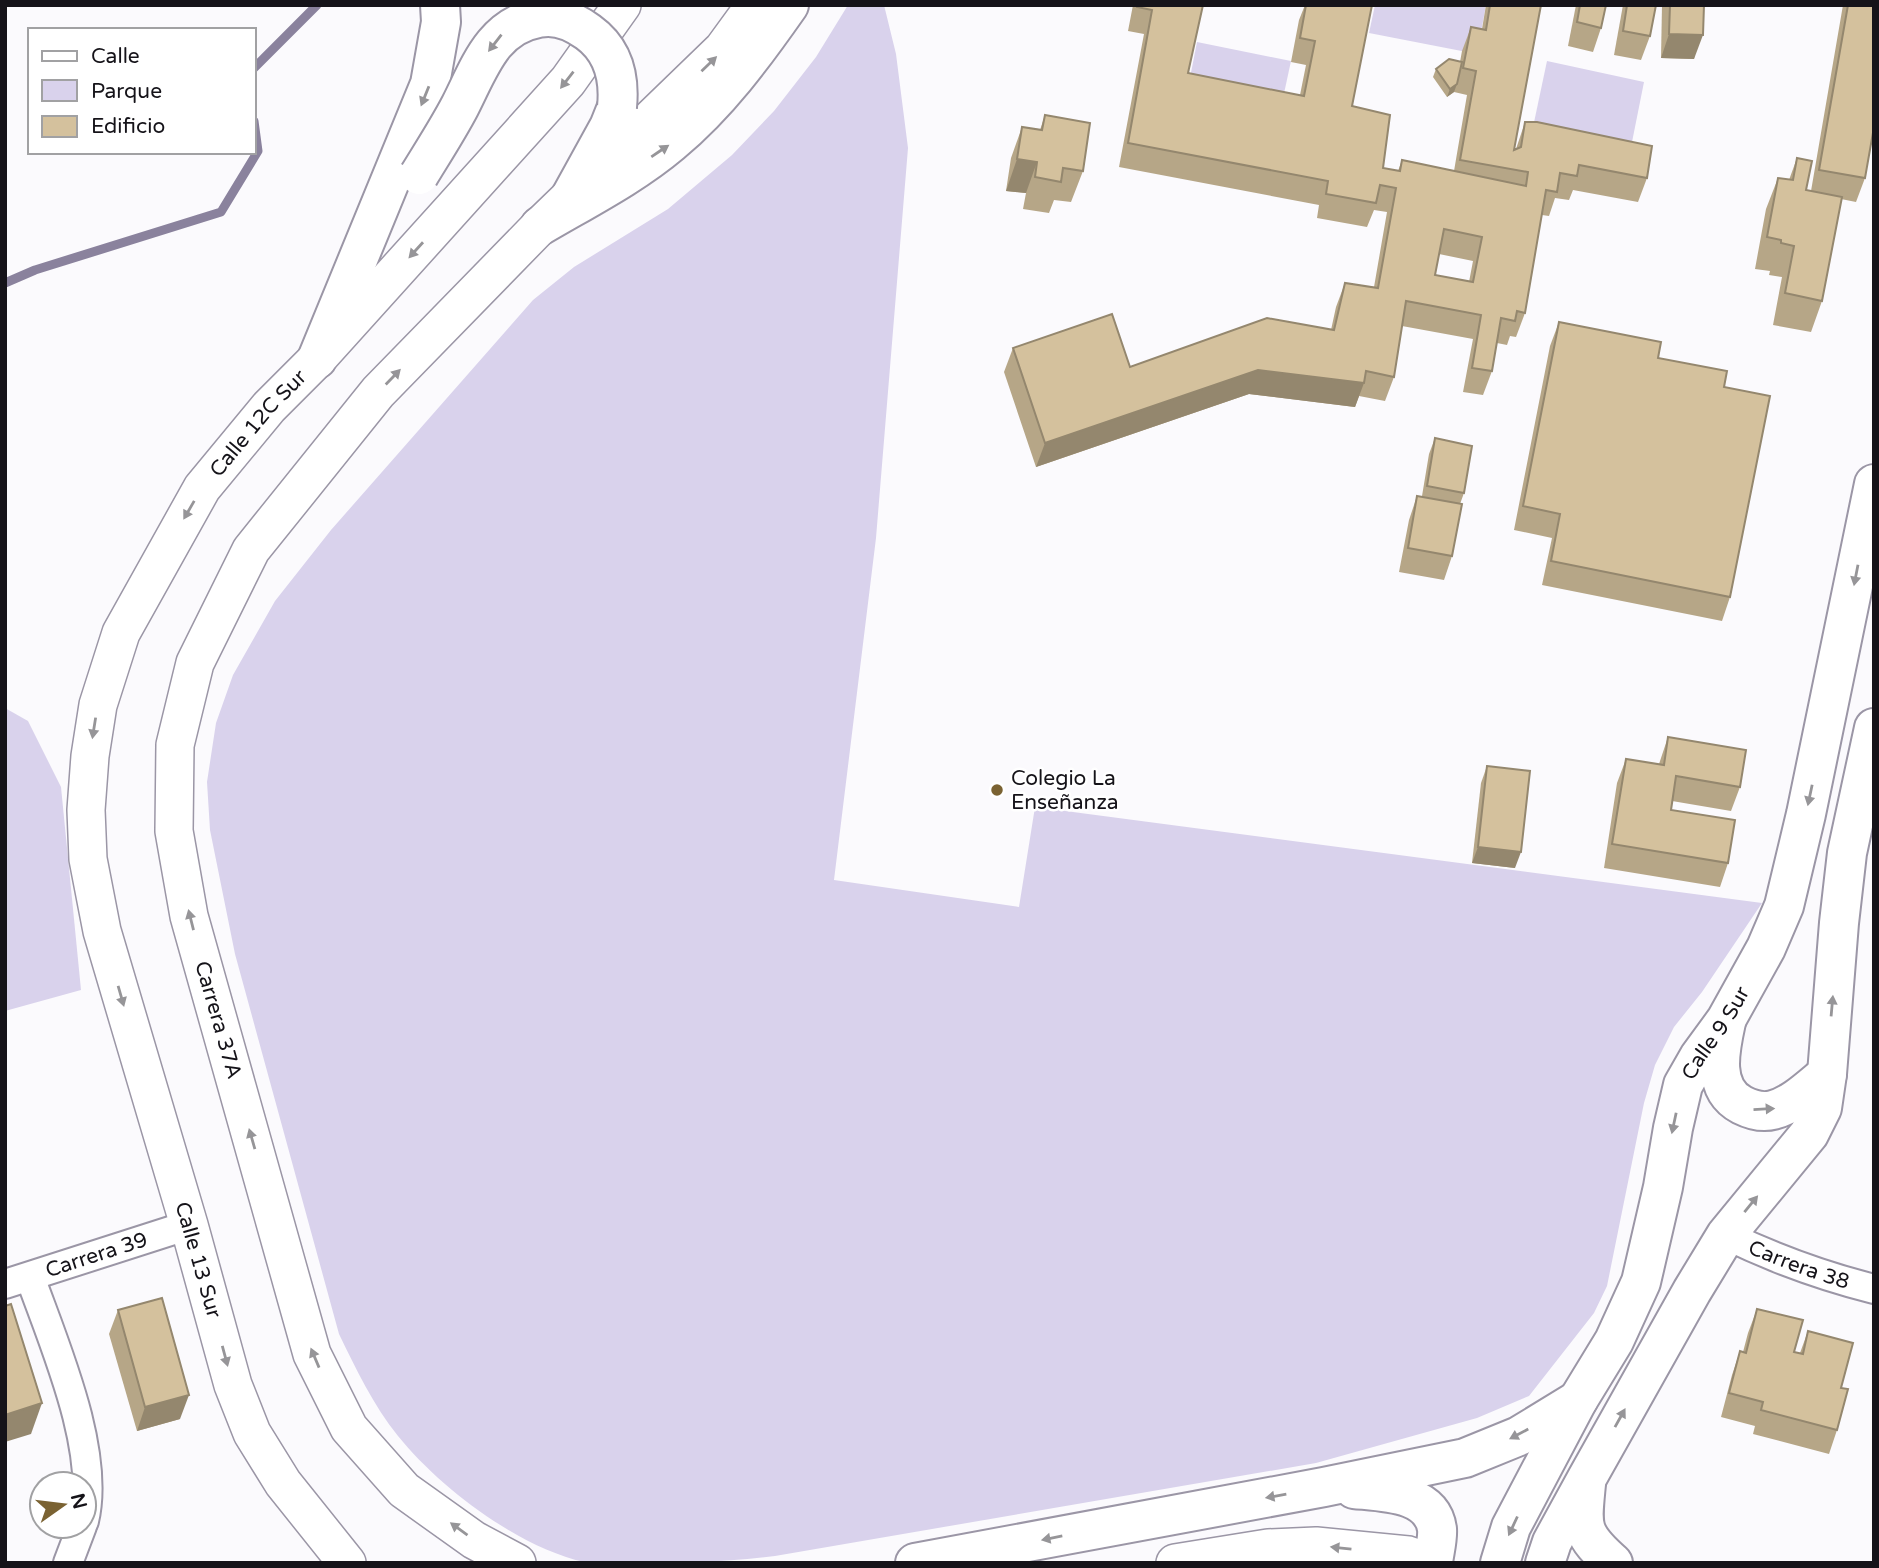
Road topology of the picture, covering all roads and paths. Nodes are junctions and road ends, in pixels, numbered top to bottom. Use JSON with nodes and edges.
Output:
{"nodes":[{"id":1,"x":440,"y":5,"type":"edge"},
{"id":2,"x":622,"y":5,"type":"edge"},
{"id":3,"x":755,"y":5,"type":"edge"},
{"id":4,"x":789,"y":5,"type":"edge"},
{"id":5,"x":571,"y":196,"type":"junction"},
{"id":6,"x":540,"y":226,"type":"junction"},
{"id":7,"x":344,"y":292,"type":"junction"},
{"id":8,"x":317,"y":359,"type":"junction"},
{"id":9,"x":1874,"y":484,"type":"edge"},
{"id":10,"x":1874,"y":728,"type":"edge"},
{"id":11,"x":102,"y":931,"type":"joint"},
{"id":12,"x":1726,"y":1020,"type":"junction"},
{"id":13,"x":1827,"y":1074,"type":"junction"},
{"id":14,"x":189,"y":1226,"type":"junction"},
{"id":15,"x":1727,"y":1235,"type":"junction"},
{"id":16,"x":18,"y":1281,"type":"edge"},
{"id":17,"x":1874,"y":1289,"type":"edge"},
{"id":18,"x":1578,"y":1400,"type":"junction"},
{"id":19,"x":87,"y":1470,"type":"edge"},
{"id":20,"x":1587,"y":1478,"type":"junction"},
{"id":21,"x":1324,"y":1487,"type":"junction"},
{"id":22,"x":77,"y":1540,"type":"edge"},
{"id":23,"x":70,"y":1560,"type":"edge"},
{"id":24,"x":346,"y":1563,"type":"edge"},
{"id":25,"x":517,"y":1563,"type":"edge"},
{"id":26,"x":915,"y":1563,"type":"edge"},
{"id":27,"x":1175,"y":1563,"type":"edge"},
{"id":28,"x":1432,"y":1563,"type":"edge"},
{"id":29,"x":1500,"y":1563,"type":"edge"},
{"id":30,"x":1545,"y":1563,"type":"edge"},
{"id":31,"x":1613,"y":1563,"type":"edge"}],
"edges":[{"from":1,"to":7,"type":"main road","one_way":true},
{"from":2,"to":8,"type":"street","name":"Calle 12C Sur","one_way":true},
{"from":5,"to":3,"type":"street","one_way":true},
{"from":6,"to":4,"type":"main road","one_way":true},
{"from":5,"to":6,"type":"street"},
{"from":5,"to":7,"type":"main road","one_way":true,"bridge":true},
{"from":25,"to":6,"type":"street","name":"Carrera 37A","one_way":true},
{"from":7,"to":8,"type":"main road"},
{"from":8,"to":11,"type":"street","name":"Calle 12C Sur","one_way":true},
{"from":9,"to":12,"type":"main road","name":"Calle 9 Sur","one_way":true},
{"from":13,"to":10,"type":"main road","one_way":true},
{"from":11,"to":14,"type":"street","name":"Calle 13 Sur","one_way":true},
{"from":12,"to":13,"type":"main road","one_way":true},
{"from":12,"to":18,"type":"main road","name":"Calle 9 Sur","one_way":true},
{"from":15,"to":13,"type":"main road","one_way":true},
{"from":14,"to":16,"type":"street","name":"Carrera 39"},
{"from":14,"to":24,"type":"street","name":"Calle 13 Sur","one_way":true},
{"from":15,"to":17,"type":"street","name":"Carrera 38"},
{"from":20,"to":15,"type":"main road","one_way":true},
{"from":16,"to":19,"type":"street"},
{"from":18,"to":21,"type":"main road","one_way":true},
{"from":18,"to":29,"type":"main road","name":"Calle 9 Sur","one_way":true},
{"from":20,"to":30,"type":"main road"},
{"from":20,"to":31,"type":"main road"},
{"from":21,"to":26,"type":"main road","one_way":true},
{"from":21,"to":28,"type":"main road"},
{"from":22,"to":23,"type":"street"},
{"from":28,"to":27,"type":"street","one_way":true}]}
